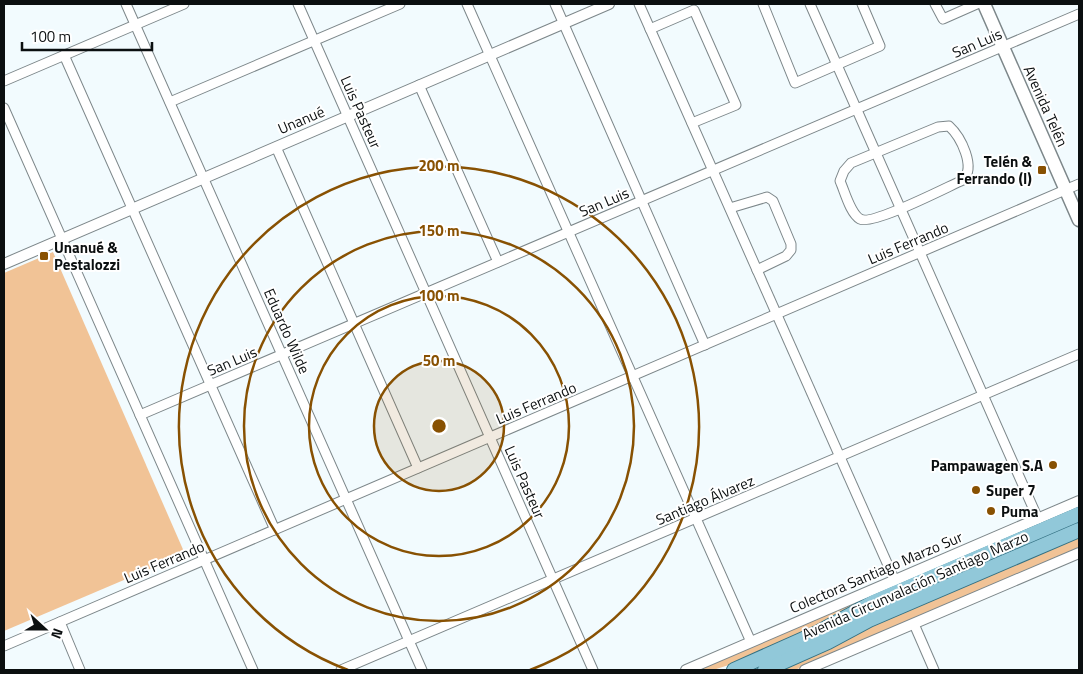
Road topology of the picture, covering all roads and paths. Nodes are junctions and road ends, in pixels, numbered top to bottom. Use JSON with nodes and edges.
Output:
{"nodes":[{"id":1,"x":126,"y":4,"type":"edge"},
{"id":2,"x":184,"y":4,"type":"edge"},
{"id":3,"x":298,"y":4,"type":"edge"},
{"id":4,"x":400,"y":4,"type":"edge"},
{"id":5,"x":467,"y":4,"type":"edge"},
{"id":6,"x":554,"y":4,"type":"edge"},
{"id":7,"x":609,"y":4,"type":"edge"},
{"id":8,"x":639,"y":4,"type":"edge"},
{"id":9,"x":762,"y":4,"type":"edge"},
{"id":10,"x":810,"y":4,"type":"edge"},
{"id":11,"x":862,"y":4,"type":"edge"},
{"id":12,"x":935,"y":4,"type":"edge"},
{"id":13,"x":977,"y":4,"type":"edge"},
{"id":14,"x":984,"y":4,"type":"edge"},
{"id":15,"x":1079,"y":14,"type":"edge"},
{"id":16,"x":563,"y":24,"type":"junction"},
{"id":17,"x":136,"y":25,"type":"junction"},
{"id":18,"x":650,"y":29,"type":"junction"},
{"id":19,"x":314,"y":41,"type":"junction"},
{"id":20,"x":1003,"y":47,"type":"junction"},
{"id":21,"x":64,"y":55,"type":"junction"},
{"id":22,"x":490,"y":55,"type":"junction"},
{"id":23,"x":837,"y":65,"type":"junction"},
{"id":24,"x":4,"y":81,"type":"edge"},
{"id":25,"x":419,"y":85,"type":"junction"},
{"id":26,"x":170,"y":102,"type":"junction"},
{"id":27,"x":4,"y":108,"type":"edge"},
{"id":28,"x":856,"y":109,"type":"junction"},
{"id":29,"x":347,"y":116,"type":"junction"},
{"id":30,"x":692,"y":123,"type":"junction"},
{"id":31,"x":276,"y":147,"type":"junction"},
{"id":32,"x":876,"y":153,"type":"junction"},
{"id":33,"x":713,"y":170,"type":"junction"},
{"id":34,"x":204,"y":178,"type":"junction"},
{"id":35,"x":1079,"y":184,"type":"edge"},
{"id":36,"x":1066,"y":190,"type":"junction"},
{"id":37,"x":642,"y":201,"type":"junction"},
{"id":38,"x":132,"y":208,"type":"junction"},
{"id":39,"x":730,"y":208,"type":"junction"},
{"id":40,"x":900,"y":209,"type":"junction"},
{"id":41,"x":1079,"y":220,"type":"edge"},
{"id":42,"x":569,"y":232,"type":"junction"},
{"id":43,"x":62,"y":239,"type":"junction"},
{"id":44,"x":920,"y":253,"type":"junction"},
{"id":45,"x":498,"y":262,"type":"junction"},
{"id":46,"x":4,"y":264,"type":"edge"},
{"id":47,"x":757,"y":270,"type":"junction"},
{"id":48,"x":426,"y":293,"type":"junction"},
{"id":49,"x":777,"y":314,"type":"junction"},
{"id":50,"x":354,"y":324,"type":"junction"},
{"id":51,"x":705,"y":345,"type":"junction"},
{"id":52,"x":282,"y":354,"type":"junction"},
{"id":53,"x":1079,"y":354,"type":"edge"},
{"id":54,"x":633,"y":376,"type":"junction"},
{"id":55,"x":211,"y":385,"type":"junction"},
{"id":56,"x":983,"y":395,"type":"junction"},
{"id":57,"x":140,"y":415,"type":"junction"},
{"id":58,"x":490,"y":438,"type":"junction"},
{"id":59,"x":840,"y":457,"type":"junction"},
{"id":60,"x":418,"y":468,"type":"junction"},
{"id":61,"x":346,"y":499,"type":"junction"},
{"id":62,"x":1079,"y":501,"type":"edge"},
{"id":63,"x":1079,"y":514,"type":"edge"},
{"id":64,"x":696,"y":518,"type":"junction"},
{"id":65,"x":1038,"y":519,"type":"junction"},
{"id":66,"x":275,"y":530,"type":"junction"},
{"id":67,"x":1079,"y":530,"type":"edge"},
{"id":68,"x":1079,"y":552,"type":"edge"},
{"id":69,"x":204,"y":560,"type":"junction"},
{"id":70,"x":553,"y":580,"type":"junction"},
{"id":71,"x":894,"y":580,"type":"junction"},
{"id":72,"x":60,"y":622,"type":"junction"},
{"id":73,"x":914,"y":624,"type":"junction"},
{"id":74,"x":409,"y":641,"type":"junction"},
{"id":75,"x":751,"y":642,"type":"junction"},
{"id":76,"x":4,"y":646,"type":"edge"},
{"id":77,"x":750,"y":663,"type":"junction"},
{"id":78,"x":80,"y":670,"type":"edge"},
{"id":79,"x":253,"y":670,"type":"edge"},
{"id":80,"x":340,"y":670,"type":"edge"},
{"id":81,"x":422,"y":670,"type":"edge"},
{"id":82,"x":593,"y":670,"type":"edge"},
{"id":83,"x":686,"y":670,"type":"edge"},
{"id":84,"x":724,"y":670,"type":"edge"},
{"id":85,"x":734,"y":670,"type":"edge"},
{"id":86,"x":764,"y":670,"type":"edge"},
{"id":87,"x":805,"y":670,"type":"edge"},
{"id":88,"x":934,"y":670,"type":"edge"}],
"edges":[{"from":1,"to":17,"type":"street","name":"Eduardo Wilde"},
{"from":2,"to":17,"type":"street"},
{"from":3,"to":19,"type":"street","name":"Luis Pasteur"},
{"from":4,"to":19,"type":"street"},
{"from":5,"to":22,"type":"street"},
{"from":6,"to":16,"type":"street"},
{"from":7,"to":16,"type":"street","name":"Unanué"},
{"from":8,"to":18,"type":"street"},
{"from":9,"to":23,"type":"street"},
{"from":10,"to":23,"type":"street"},
{"from":11,"to":23,"type":"street"},
{"from":12,"to":13,"type":"street"},
{"from":14,"to":20,"type":"main road","name":"Avenida Telén"},
{"from":15,"to":20,"type":"street","name":"San Luis"},
{"from":16,"to":22,"type":"street","name":"Unanué"},
{"from":16,"to":37,"type":"street"},
{"from":17,"to":21,"type":"street"},
{"from":17,"to":26,"type":"street","name":"Eduardo Wilde"},
{"from":18,"to":30,"type":"street"},
{"from":18,"to":30,"type":"street"},
{"from":19,"to":26,"type":"street"},
{"from":19,"to":29,"type":"street","name":"Luis Pasteur"},
{"from":20,"to":28,"type":"street","name":"San Luis"},
{"from":20,"to":36,"type":"main road","name":"Avenida Telén"},
{"from":21,"to":24,"type":"street"},
{"from":21,"to":38,"type":"street"},
{"from":22,"to":25,"type":"street","name":"Unanué"},
{"from":22,"to":42,"type":"street"},
{"from":23,"to":28,"type":"street"},
{"from":25,"to":29,"type":"street","name":"Unanué"},
{"from":25,"to":45,"type":"street"},
{"from":26,"to":34,"type":"street","name":"Eduardo Wilde"},
{"from":27,"to":43,"type":"street"},
{"from":28,"to":32,"type":"street"},
{"from":28,"to":33,"type":"street","name":"San Luis"},
{"from":29,"to":31,"type":"street","name":"Unanué"},
{"from":29,"to":48,"type":"street","name":"Luis Pasteur"},
{"from":30,"to":33,"type":"street"},
{"from":31,"to":34,"type":"street","name":"Unanué"},
{"from":31,"to":50,"type":"street"},
{"from":32,"to":40,"type":"street"},
{"from":32,"to":40,"type":"street"},
{"from":32,"to":40,"type":"street"},
{"from":33,"to":37,"type":"street","name":"San Luis"},
{"from":33,"to":39,"type":"street"},
{"from":34,"to":38,"type":"street","name":"Unanué"},
{"from":34,"to":52,"type":"street","name":"Eduardo Wilde"},
{"from":35,"to":36,"type":"street","name":"Luis Ferrando"},
{"from":36,"to":41,"type":"main road","name":"Avenida Telén"},
{"from":36,"to":44,"type":"street","name":"Luis Ferrando"},
{"from":37,"to":42,"type":"street","name":"San Luis"},
{"from":37,"to":51,"type":"street"},
{"from":38,"to":43,"type":"street","name":"Unanué"},
{"from":38,"to":55,"type":"street"},
{"from":39,"to":47,"type":"street"},
{"from":39,"to":47,"type":"street"},
{"from":40,"to":44,"type":"street"},
{"from":42,"to":45,"type":"street","name":"San Luis"},
{"from":42,"to":54,"type":"street"},
{"from":43,"to":46,"type":"street","name":"Unanué"},
{"from":43,"to":57,"type":"street"},
{"from":44,"to":49,"type":"street","name":"Luis Ferrando"},
{"from":44,"to":56,"type":"street"},
{"from":45,"to":48,"type":"street","name":"San Luis"},
{"from":47,"to":49,"type":"street"},
{"from":48,"to":50,"type":"street","name":"San Luis"},
{"from":48,"to":58,"type":"street","name":"Luis Pasteur"},
{"from":49,"to":51,"type":"street","name":"Luis Ferrando"},
{"from":49,"to":59,"type":"street"},
{"from":50,"to":52,"type":"street","name":"San Luis"},
{"from":50,"to":60,"type":"street"},
{"from":51,"to":54,"type":"street","name":"Luis Ferrando"},
{"from":52,"to":55,"type":"street","name":"San Luis"},
{"from":52,"to":61,"type":"street","name":"Eduardo Wilde"},
{"from":53,"to":56,"type":"street","name":"Santiago Álvarez"},
{"from":54,"to":58,"type":"street","name":"Luis Ferrando"},
{"from":54,"to":64,"type":"street"},
{"from":55,"to":57,"type":"street","name":"San Luis"},
{"from":55,"to":66,"type":"street"},
{"from":56,"to":59,"type":"street","name":"Santiago Álvarez"},
{"from":56,"to":65,"type":"street"},
{"from":57,"to":69,"type":"street"},
{"from":58,"to":60,"type":"street","name":"Luis Ferrando"},
{"from":58,"to":70,"type":"street","name":"Luis Pasteur"},
{"from":59,"to":64,"type":"street","name":"Santiago Álvarez"},
{"from":59,"to":71,"type":"street"},
{"from":60,"to":61,"type":"street","name":"Luis Ferrando"},
{"from":61,"to":66,"type":"street","name":"Luis Ferrando"},
{"from":61,"to":74,"type":"street","name":"Eduardo Wilde"},
{"from":62,"to":65,"type":"street","name":"Colectora Santiago Marzo Sur"},
{"from":63,"to":77,"type":"main road","name":"Avenida Circunvalación Santiago Marzo"},
{"from":64,"to":70,"type":"street","name":"Santiago Álvarez"},
{"from":64,"to":75,"type":"street"},
{"from":65,"to":71,"type":"street","name":"Colectora Santiago Marzo Sur"},
{"from":66,"to":69,"type":"street","name":"Luis Ferrando"},
{"from":67,"to":86,"type":"main road","name":"Avenida Circunvalación Santiago Marzo"},
{"from":68,"to":73,"type":"street"},
{"from":69,"to":72,"type":"street","name":"Luis Ferrando"},
{"from":69,"to":79,"type":"street"},
{"from":70,"to":74,"type":"street","name":"Santiago Álvarez"},
{"from":70,"to":82,"type":"street","name":"Luis Pasteur"},
{"from":71,"to":75,"type":"street","name":"Colectora Santiago Marzo Sur"},
{"from":72,"to":76,"type":"street","name":"Luis Ferrando"},
{"from":72,"to":78,"type":"street"},
{"from":73,"to":87,"type":"street"},
{"from":73,"to":88,"type":"street"},
{"from":74,"to":80,"type":"street","name":"Santiago Álvarez"},
{"from":74,"to":81,"type":"street","name":"Eduardo Wilde"},
{"from":75,"to":83,"type":"street","name":"Colectora Santiago Marzo Sur"},
{"from":77,"to":84,"type":"main road"},
{"from":77,"to":85,"type":"main road","name":"Avenida Circunvalación Santiago Marzo"}]}
